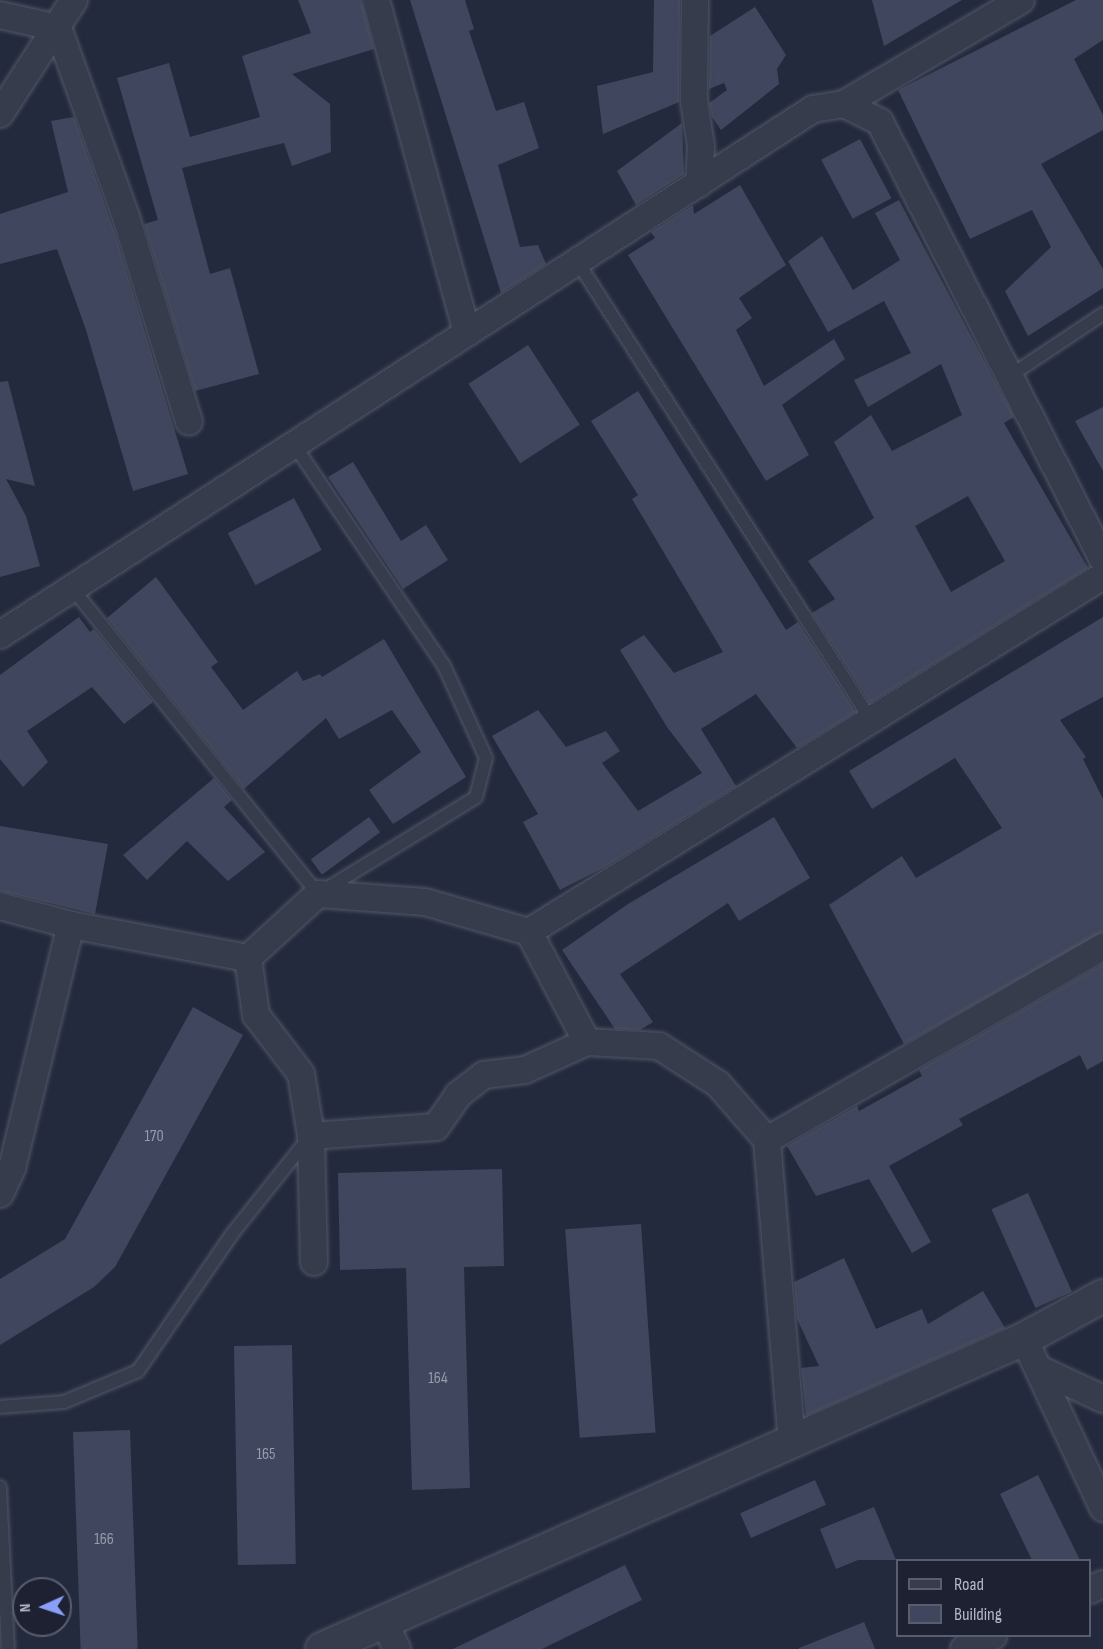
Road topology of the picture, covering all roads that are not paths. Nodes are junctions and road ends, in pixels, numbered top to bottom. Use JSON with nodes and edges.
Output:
{"nodes":[{"id":1,"x":74,"y":0,"type":"edge"},
{"id":2,"x":376,"y":0,"type":"edge"},
{"id":3,"x":695,"y":0,"type":"edge"},
{"id":4,"x":1021,"y":0,"type":"edge"},
{"id":5,"x":0,"y":15,"type":"edge"},
{"id":6,"x":58,"y":28,"type":"junction"},
{"id":7,"x":844,"y":104,"type":"junction"},
{"id":8,"x":0,"y":114,"type":"edge"},
{"id":9,"x":699,"y":184,"type":"junction"},
{"id":10,"x":577,"y":261,"type":"junction"},
{"id":11,"x":1103,"y":314,"type":"edge"},
{"id":12,"x":467,"y":332,"type":"junction"},
{"id":13,"x":1010,"y":376,"type":"junction"},
{"id":14,"x":189,"y":423,"type":"dead end"},
{"id":15,"x":293,"y":443,"type":"junction"},
{"id":16,"x":1103,"y":559,"type":"edge"},
{"id":17,"x":1103,"y":576,"type":"edge"},
{"id":18,"x":72,"y":588,"type":"junction"},
{"id":19,"x":0,"y":635,"type":"edge"},
{"id":20,"x":871,"y":720,"type":"junction"},
{"id":21,"x":318,"y":894,"type":"junction"},
{"id":22,"x":0,"y":906,"type":"edge"},
{"id":23,"x":71,"y":925,"type":"junction"},
{"id":24,"x":529,"y":932,"type":"junction"},
{"id":25,"x":1103,"y":947,"type":"edge"},
{"id":26,"x":248,"y":958,"type":"junction"},
{"id":27,"x":587,"y":1042,"type":"junction"},
{"id":28,"x":311,"y":1136,"type":"junction"},
{"id":29,"x":767,"y":1140,"type":"junction"},
{"id":30,"x":0,"y":1194,"type":"edge"},
{"id":31,"x":314,"y":1262,"type":"dead end"},
{"id":32,"x":1103,"y":1296,"type":"edge"},
{"id":33,"x":1024,"y":1339,"type":"junction"},
{"id":34,"x":1039,"y":1369,"type":"junction"},
{"id":35,"x":1103,"y":1400,"type":"edge"},
{"id":36,"x":0,"y":1407,"type":"edge"},
{"id":37,"x":792,"y":1442,"type":"junction"},
{"id":38,"x":0,"y":1487,"type":"edge"},
{"id":39,"x":1103,"y":1508,"type":"edge"},
{"id":40,"x":390,"y":1635,"type":"edge"},
{"id":41,"x":989,"y":1637,"type":"edge"},
{"id":42,"x":8,"y":1649,"type":"edge"},
{"id":43,"x":322,"y":1649,"type":"edge"},
{"id":44,"x":964,"y":1649,"type":"edge"}],
"edges":[{"from":1,"to":6,"type":"street"},
{"from":2,"to":12,"type":"street"},
{"from":3,"to":9,"type":"street"},
{"from":4,"to":7,"type":"street"},
{"from":5,"to":6,"type":"street"},
{"from":6,"to":8,"type":"street"},
{"from":6,"to":14,"type":"street"},
{"from":7,"to":9,"type":"street"},
{"from":7,"to":13,"type":"street"},
{"from":9,"to":10,"type":"street"},
{"from":10,"to":12,"type":"street"},
{"from":10,"to":20,"type":"lane"},
{"from":11,"to":13,"type":"lane"},
{"from":12,"to":15,"type":"street"},
{"from":13,"to":16,"type":"street"},
{"from":15,"to":18,"type":"street"},
{"from":15,"to":21,"type":"lane"},
{"from":17,"to":20,"type":"street"},
{"from":18,"to":19,"type":"street"},
{"from":18,"to":21,"type":"lane"},
{"from":20,"to":24,"type":"street"},
{"from":21,"to":24,"type":"street"},
{"from":21,"to":26,"type":"street"},
{"from":22,"to":23,"type":"street"},
{"from":23,"to":26,"type":"street"},
{"from":23,"to":30,"type":"street"},
{"from":24,"to":27,"type":"street"},
{"from":25,"to":29,"type":"street"},
{"from":26,"to":28,"type":"street"},
{"from":27,"to":28,"type":"street"},
{"from":27,"to":29,"type":"street"},
{"from":28,"to":31,"type":"street"},
{"from":28,"to":36,"type":"lane"},
{"from":29,"to":37,"type":"street"},
{"from":32,"to":33,"type":"street"},
{"from":33,"to":34,"type":"street"},
{"from":33,"to":37,"type":"street"},
{"from":34,"to":35,"type":"street"},
{"from":34,"to":39,"type":"street"},
{"from":37,"to":40,"type":"street"},
{"from":38,"to":42,"type":"lane"},
{"from":40,"to":43,"type":"street"},
{"from":41,"to":44,"type":"street"}]}
